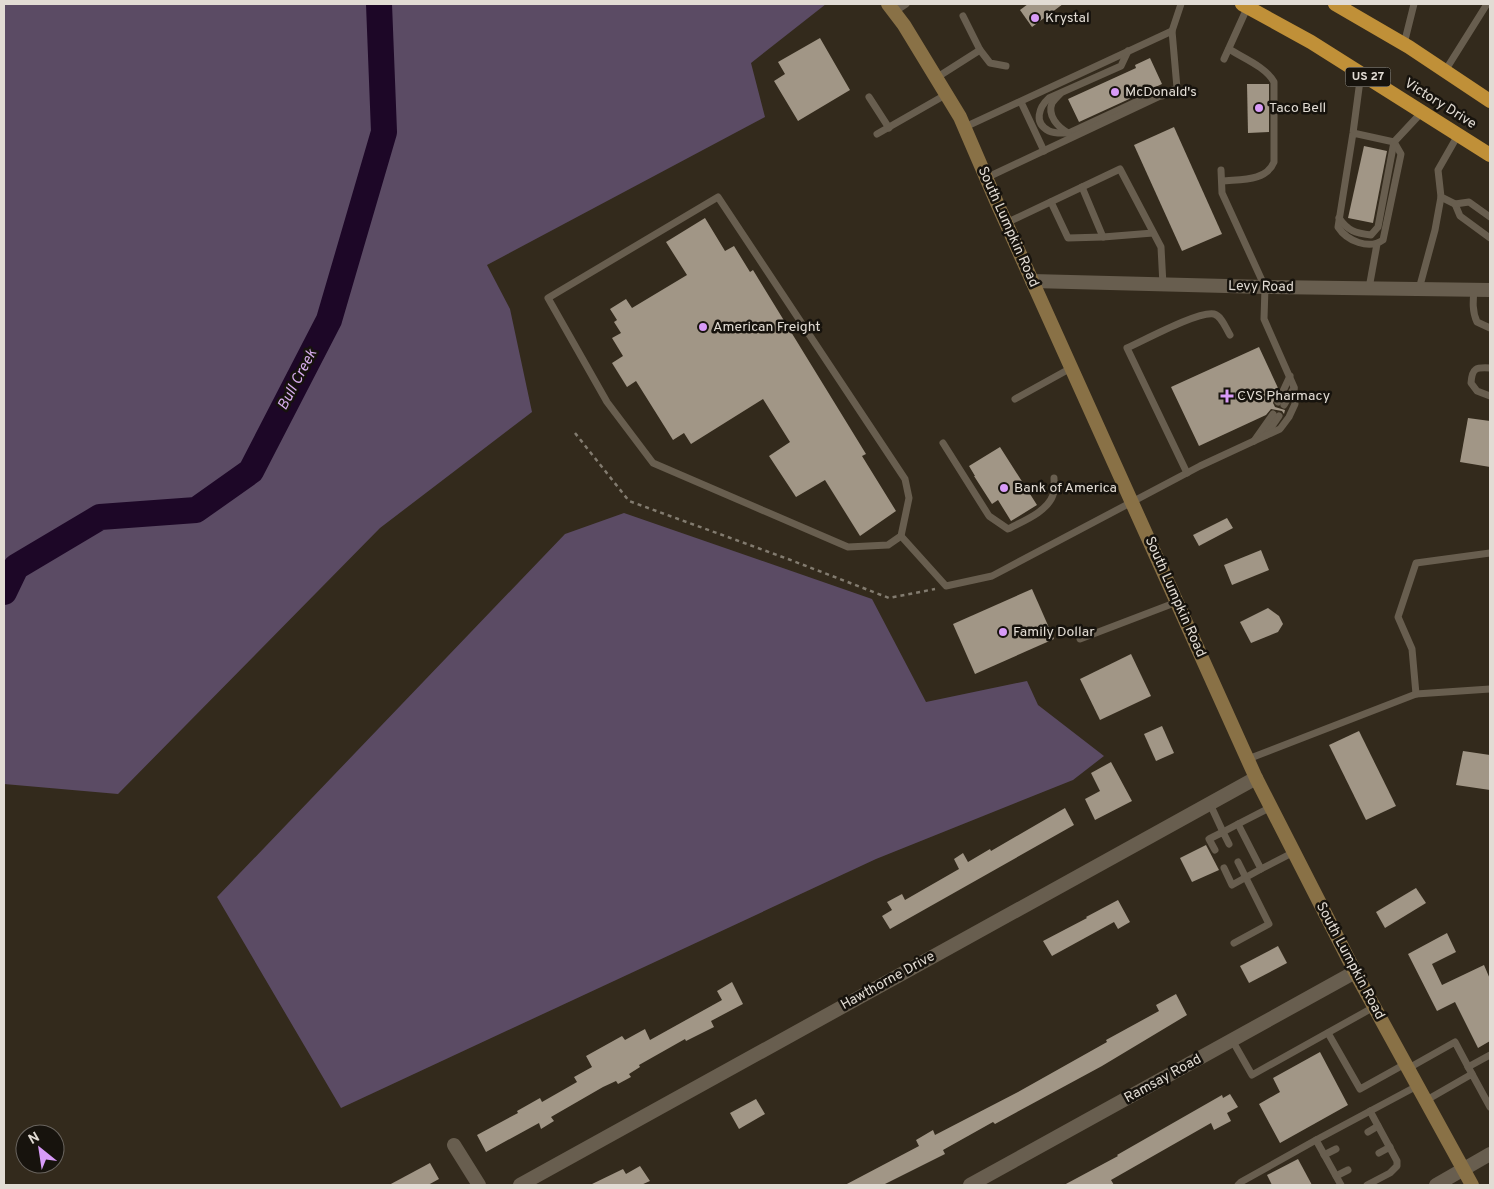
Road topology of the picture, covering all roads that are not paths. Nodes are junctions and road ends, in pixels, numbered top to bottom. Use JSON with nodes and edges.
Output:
{"nodes":[{"id":1,"x":906,"y":4,"type":"edge"},
{"id":2,"x":1181,"y":4,"type":"edge"},
{"id":3,"x":1335,"y":4,"type":"edge"},
{"id":4,"x":1414,"y":4,"type":"edge"},
{"id":5,"x":1487,"y":4,"type":"edge"},
{"id":6,"x":1246,"y":5,"type":"edge"},
{"id":7,"x":891,"y":8,"type":"edge"},
{"id":8,"x":963,"y":16,"type":"dead end"},
{"id":9,"x":1172,"y":30,"type":"junction"},
{"id":10,"x":1404,"y":44,"type":"junction"},
{"id":11,"x":1228,"y":49,"type":"junction"},
{"id":12,"x":980,"y":50,"type":"junction"},
{"id":13,"x":1128,"y":51,"type":"junction"},
{"id":14,"x":1224,"y":59,"type":"dead end"},
{"id":15,"x":1006,"y":66,"type":"dead end"},
{"id":16,"x":1445,"y":70,"type":"junction"},
{"id":17,"x":1361,"y":73,"type":"junction"},
{"id":18,"x":936,"y":78,"type":"junction"},
{"id":19,"x":1060,"y":93,"type":"junction"},
{"id":20,"x":947,"y":94,"type":"junction"},
{"id":21,"x":1162,"y":96,"type":"junction"},
{"id":22,"x":869,"y":97,"type":"dead end"},
{"id":23,"x":1489,"y":97,"type":"edge"},
{"id":24,"x":1021,"y":102,"type":"junction"},
{"id":25,"x":1422,"y":112,"type":"junction"},
{"id":26,"x":889,"y":128,"type":"junction"},
{"id":27,"x":965,"y":128,"type":"junction"},
{"id":28,"x":1069,"y":133,"type":"junction"},
{"id":29,"x":1354,"y":133,"type":"junction"},
{"id":30,"x":877,"y":134,"type":"dead end"},
{"id":31,"x":1458,"y":134,"type":"junction"},
{"id":32,"x":1394,"y":142,"type":"junction"},
{"id":33,"x":1044,"y":151,"type":"junction"},
{"id":34,"x":1490,"y":155,"type":"edge"},
{"id":35,"x":1222,"y":170,"type":"dead end"},
{"id":36,"x":986,"y":178,"type":"junction"},
{"id":37,"x":1222,"y":181,"type":"junction"},
{"id":38,"x":1082,"y":187,"type":"junction"},
{"id":39,"x":1441,"y":196,"type":"junction"},
{"id":40,"x":1051,"y":202,"type":"junction"},
{"id":41,"x":1455,"y":204,"type":"junction"},
{"id":42,"x":1339,"y":217,"type":"junction"},
{"id":43,"x":1490,"y":217,"type":"edge"},
{"id":44,"x":1006,"y":223,"type":"junction"},
{"id":45,"x":1153,"y":233,"type":"junction"},
{"id":46,"x":1103,"y":237,"type":"junction"},
{"id":47,"x":1490,"y":238,"type":"edge"},
{"id":48,"x":1377,"y":244,"type":"junction"},
{"id":49,"x":1032,"y":281,"type":"junction"},
{"id":50,"x":1163,"y":285,"type":"junction"},
{"id":51,"x":1265,"y":287,"type":"junction"},
{"id":52,"x":1369,"y":288,"type":"junction"},
{"id":53,"x":1419,"y":289,"type":"junction"},
{"id":54,"x":1474,"y":290,"type":"junction"},
{"id":55,"x":1490,"y":290,"type":"edge"},
{"id":56,"x":1490,"y":328,"type":"edge"},
{"id":57,"x":1230,"y":335,"type":"dead end"},
{"id":58,"x":1071,"y":368,"type":"junction"},
{"id":59,"x":1490,"y":368,"type":"edge"},
{"id":60,"x":1290,"y":376,"type":"junction"},
{"id":61,"x":1294,"y":387,"type":"junction"},
{"id":62,"x":1488,"y":393,"type":"edge"},
{"id":63,"x":1015,"y":399,"type":"dead end"},
{"id":64,"x":1266,"y":436,"type":"junction"},
{"id":65,"x":943,"y":443,"type":"dead end"},
{"id":66,"x":1253,"y":443,"type":"junction"},
{"id":67,"x":1187,"y":473,"type":"junction"},
{"id":68,"x":1054,"y":478,"type":"dead end"},
{"id":69,"x":1132,"y":502,"type":"junction"},
{"id":70,"x":901,"y":536,"type":"junction"},
{"id":71,"x":1490,"y":553,"type":"edge"},
{"id":72,"x":1177,"y":602,"type":"junction"},
{"id":73,"x":1080,"y":639,"type":"dead end"},
{"id":74,"x":1490,"y":690,"type":"edge"},
{"id":75,"x":1416,"y":694,"type":"junction"},
{"id":76,"x":1248,"y":759,"type":"junction"},
{"id":77,"x":1256,"y":778,"type":"junction"},
{"id":78,"x":1210,"y":804,"type":"junction"},
{"id":79,"x":1271,"y":807,"type":"junction"},
{"id":80,"x":1238,"y":824,"type":"junction"},
{"id":81,"x":1223,"y":832,"type":"junction"},
{"id":82,"x":1229,"y":844,"type":"dead end"},
{"id":83,"x":1215,"y":850,"type":"dead end"},
{"id":84,"x":1294,"y":852,"type":"junction"},
{"id":85,"x":1238,"y":862,"type":"dead end"},
{"id":86,"x":1224,"y":868,"type":"dead end"},
{"id":87,"x":1261,"y":869,"type":"junction"},
{"id":88,"x":1246,"y":878,"type":"junction"},
{"id":89,"x":1234,"y":943,"type":"dead end"},
{"id":90,"x":1355,"y":972,"type":"junction"},
{"id":91,"x":1374,"y":1007,"type":"junction"},
{"id":92,"x":1328,"y":1033,"type":"junction"},
{"id":93,"x":1232,"y":1040,"type":"junction"},
{"id":94,"x":1490,"y":1055,"type":"edge"},
{"id":95,"x":1406,"y":1067,"type":"junction"},
{"id":96,"x":1468,"y":1067,"type":"junction"},
{"id":97,"x":1472,"y":1074,"type":"junction"},
{"id":98,"x":1417,"y":1086,"type":"junction"},
{"id":99,"x":1425,"y":1101,"type":"junction"},
{"id":100,"x":1490,"y":1107,"type":"edge"},
{"id":101,"x":1370,"y":1111,"type":"junction"},
{"id":102,"x":1378,"y":1126,"type":"junction"},
{"id":103,"x":1368,"y":1132,"type":"dead end"},
{"id":104,"x":1316,"y":1140,"type":"junction"},
{"id":105,"x":454,"y":1145,"type":"dead end"},
{"id":106,"x":1390,"y":1147,"type":"junction"},
{"id":107,"x":1336,"y":1149,"type":"dead end"},
{"id":108,"x":1379,"y":1153,"type":"dead end"},
{"id":109,"x":1490,"y":1154,"type":"edge"},
{"id":110,"x":1324,"y":1155,"type":"junction"},
{"id":111,"x":1348,"y":1170,"type":"dead end"},
{"id":112,"x":1463,"y":1170,"type":"junction"},
{"id":113,"x":1336,"y":1176,"type":"junction"},
{"id":114,"x":480,"y":1185,"type":"edge"},
{"id":115,"x":520,"y":1185,"type":"edge"},
{"id":116,"x":970,"y":1185,"type":"edge"},
{"id":117,"x":1238,"y":1185,"type":"edge"},
{"id":118,"x":1341,"y":1185,"type":"edge"},
{"id":119,"x":1367,"y":1185,"type":"edge"},
{"id":120,"x":1436,"y":1185,"type":"edge"},
{"id":121,"x":1472,"y":1185,"type":"edge"}],
"edges":[{"from":1,"to":7,"type":"lane"},
{"from":2,"to":9,"type":"lane"},
{"from":3,"to":10,"type":"highway"},
{"from":4,"to":10,"type":"lane"},
{"from":5,"to":16,"type":"lane"},
{"from":6,"to":11,"type":"lane"},
{"from":6,"to":17,"type":"highway","name":"Victory Drive","number":"US 27"},
{"from":7,"to":18,"type":"main road","name":"South Lumpkin Road"},
{"from":8,"to":12,"type":"lane"},
{"from":9,"to":13,"type":"lane"},
{"from":9,"to":21,"type":"lane"},
{"from":10,"to":16,"type":"highway"},
{"from":11,"to":14,"type":"lane"},
{"from":11,"to":37,"type":"lane"},
{"from":12,"to":15,"type":"lane"},
{"from":12,"to":18,"type":"lane"},
{"from":13,"to":19,"type":"lane"},
{"from":13,"to":24,"type":"lane"},
{"from":16,"to":23,"type":"highway"},
{"from":17,"to":25,"type":"highway","name":"Victory Drive","number":"US 27"},
{"from":17,"to":29,"type":"lane"},
{"from":18,"to":20,"type":"main road","name":"South Lumpkin Road"},
{"from":19,"to":28,"type":"lane"},
{"from":19,"to":28,"type":"lane"},
{"from":20,"to":26,"type":"lane"},
{"from":20,"to":27,"type":"main road","name":"South Lumpkin Road"},
{"from":21,"to":28,"type":"lane"},
{"from":21,"to":33,"type":"lane"},
{"from":22,"to":26,"type":"lane"},
{"from":24,"to":27,"type":"lane"},
{"from":24,"to":33,"type":"lane"},
{"from":25,"to":31,"type":"highway","name":"Victory Drive","number":"US 27"},
{"from":25,"to":32,"type":"lane"},
{"from":26,"to":30,"type":"lane"},
{"from":27,"to":36,"type":"main road","name":"South Lumpkin Road"},
{"from":29,"to":32,"type":"lane"},
{"from":29,"to":42,"type":"lane"},
{"from":31,"to":34,"type":"highway","name":"Victory Drive","number":"US 27"},
{"from":31,"to":39,"type":"lane"},
{"from":32,"to":42,"type":"lane"},
{"from":32,"to":48,"type":"lane"},
{"from":33,"to":36,"type":"lane"},
{"from":35,"to":37,"type":"lane"},
{"from":36,"to":44,"type":"main road","name":"South Lumpkin Road"},
{"from":37,"to":51,"type":"lane"},
{"from":38,"to":40,"type":"lane"},
{"from":38,"to":45,"type":"lane"},
{"from":38,"to":46,"type":"lane"},
{"from":39,"to":41,"type":"lane"},
{"from":39,"to":53,"type":"lane"},
{"from":40,"to":44,"type":"lane"},
{"from":40,"to":46,"type":"lane"},
{"from":41,"to":43,"type":"lane"},
{"from":41,"to":47,"type":"lane"},
{"from":42,"to":48,"type":"lane"},
{"from":44,"to":49,"type":"main road","name":"South Lumpkin Road"},
{"from":45,"to":46,"type":"lane"},
{"from":45,"to":50,"type":"lane"},
{"from":48,"to":52,"type":"lane"},
{"from":49,"to":50,"type":"street","name":"Levy Road"},
{"from":49,"to":58,"type":"main road","name":"South Lumpkin Road"},
{"from":50,"to":51,"type":"street","name":"Levy Road"},
{"from":51,"to":52,"type":"street","name":"Levy Road"},
{"from":51,"to":60,"type":"lane"},
{"from":52,"to":53,"type":"street","name":"Levy Road"},
{"from":53,"to":54,"type":"street","name":"Levy Road"},
{"from":54,"to":55,"type":"street","name":"Levy Road"},
{"from":54,"to":56,"type":"lane"},
{"from":57,"to":67,"type":"lane"},
{"from":58,"to":63,"type":"lane"},
{"from":58,"to":69,"type":"main road","name":"South Lumpkin Road"},
{"from":59,"to":62,"type":"lane"},
{"from":60,"to":61,"type":"lane"},
{"from":60,"to":61,"type":"lane"},
{"from":61,"to":64,"type":"lane"},
{"from":64,"to":66,"type":"lane"},
{"from":64,"to":66,"type":"lane"},
{"from":65,"to":68,"type":"lane"},
{"from":66,"to":67,"type":"lane"},
{"from":67,"to":69,"type":"lane"},
{"from":69,"to":70,"type":"lane"},
{"from":69,"to":72,"type":"main road","name":"South Lumpkin Road"},
{"from":70,"to":70,"type":"lane"},
{"from":71,"to":75,"type":"lane"},
{"from":72,"to":73,"type":"lane"},
{"from":72,"to":76,"type":"main road","name":"South Lumpkin Road"},
{"from":74,"to":75,"type":"lane"},
{"from":75,"to":76,"type":"lane"},
{"from":76,"to":77,"type":"main road","name":"South Lumpkin Road"},
{"from":77,"to":78,"type":"street","name":"Hawthorne Drive"},
{"from":77,"to":79,"type":"main road","name":"South Lumpkin Road"},
{"from":78,"to":81,"type":"lane"},
{"from":78,"to":115,"type":"street","name":"Hawthorne Drive"},
{"from":79,"to":80,"type":"lane"},
{"from":79,"to":84,"type":"main road","name":"South Lumpkin Road"},
{"from":80,"to":81,"type":"lane"},
{"from":80,"to":87,"type":"lane"},
{"from":81,"to":82,"type":"lane"},
{"from":81,"to":83,"type":"lane"},
{"from":84,"to":87,"type":"lane"},
{"from":84,"to":90,"type":"main road","name":"South Lumpkin Road"},
{"from":85,"to":88,"type":"lane"},
{"from":86,"to":88,"type":"lane"},
{"from":87,"to":88,"type":"lane"},
{"from":88,"to":89,"type":"lane"},
{"from":90,"to":91,"type":"main road","name":"South Lumpkin Road"},
{"from":90,"to":93,"type":"street","name":"Ramsay Road"},
{"from":91,"to":92,"type":"lane"},
{"from":91,"to":95,"type":"main road","name":"South Lumpkin Road"},
{"from":92,"to":93,"type":"lane"},
{"from":92,"to":95,"type":"lane"},
{"from":93,"to":116,"type":"street","name":"Ramsay Road"},
{"from":94,"to":96,"type":"lane"},
{"from":95,"to":96,"type":"lane"},
{"from":95,"to":98,"type":"main road","name":"South Lumpkin Road"},
{"from":96,"to":97,"type":"lane"},
{"from":97,"to":99,"type":"lane"},
{"from":97,"to":100,"type":"lane"},
{"from":98,"to":99,"type":"main road","name":"South Lumpkin Road"},
{"from":98,"to":101,"type":"lane"},
{"from":99,"to":112,"type":"main road","name":"South Lumpkin Road"},
{"from":101,"to":102,"type":"lane"},
{"from":101,"to":104,"type":"lane"},
{"from":102,"to":103,"type":"lane"},
{"from":102,"to":106,"type":"lane"},
{"from":104,"to":110,"type":"lane"},
{"from":104,"to":117,"type":"lane"},
{"from":105,"to":114,"type":"street"},
{"from":106,"to":108,"type":"lane"},
{"from":106,"to":119,"type":"lane"},
{"from":107,"to":110,"type":"lane"},
{"from":109,"to":112,"type":"street"},
{"from":110,"to":113,"type":"lane"},
{"from":111,"to":113,"type":"lane"},
{"from":112,"to":120,"type":"street"},
{"from":112,"to":121,"type":"main road","name":"South Lumpkin Road"},
{"from":113,"to":118,"type":"lane"}]}
